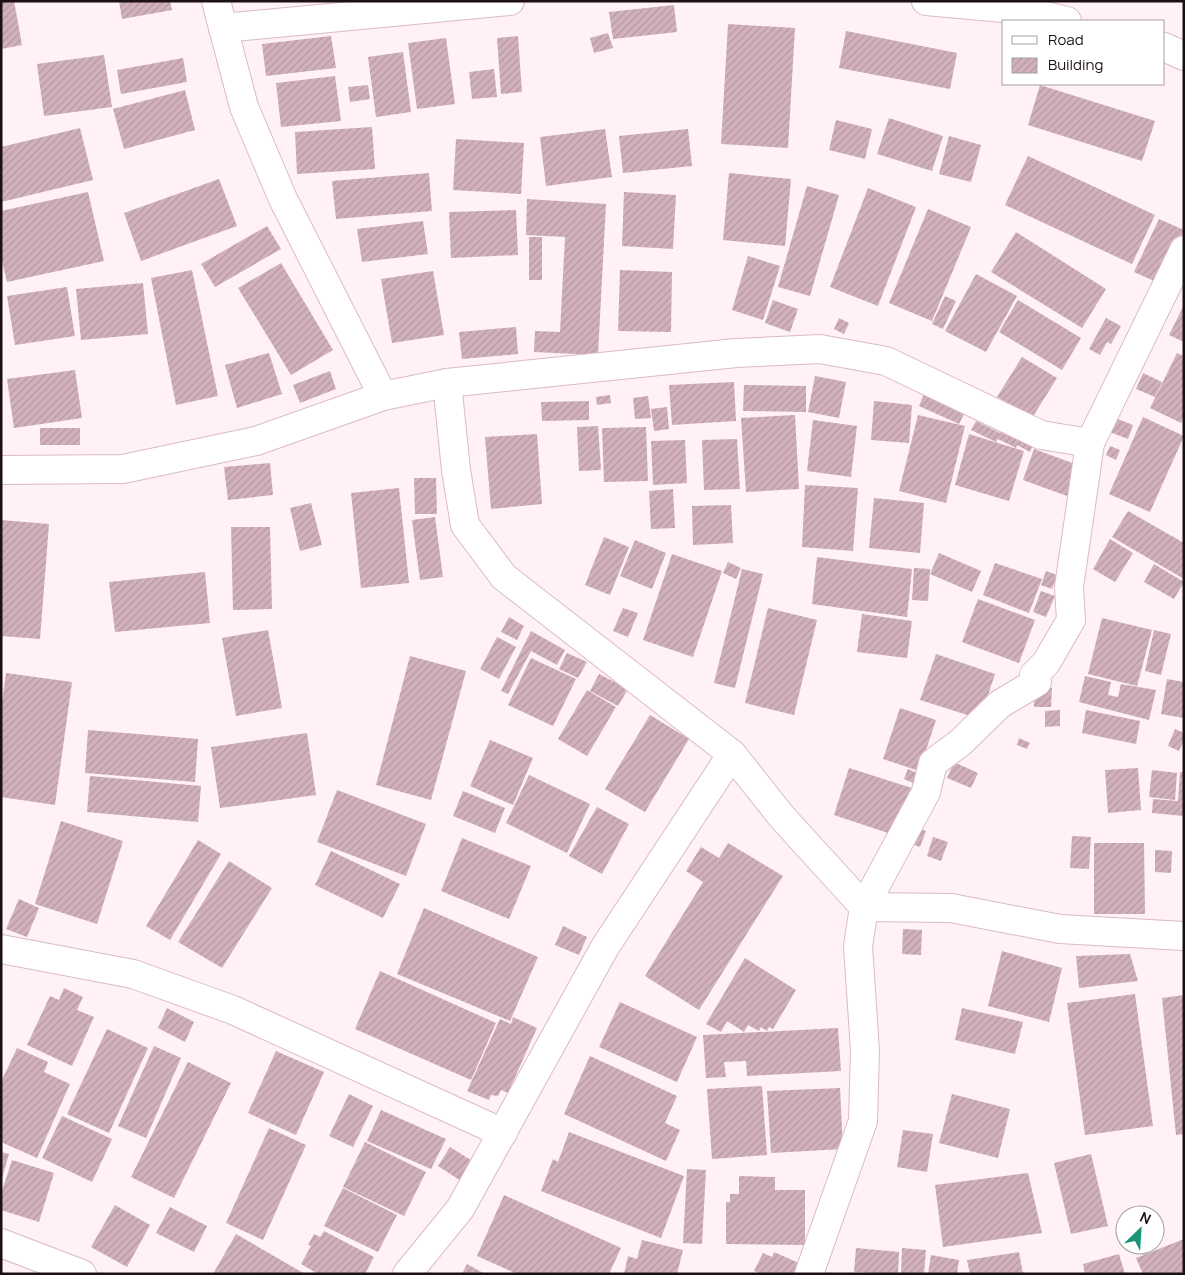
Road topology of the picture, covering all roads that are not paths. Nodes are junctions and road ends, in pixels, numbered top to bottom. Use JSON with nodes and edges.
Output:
{"nodes":[{"id":1,"x":216,"y":1,"type":"edge"},
{"id":2,"x":510,"y":1,"type":"edge"},
{"id":3,"x":926,"y":1,"type":"edge"},
{"id":4,"x":1063,"y":20,"type":"edge"},
{"id":5,"x":223,"y":28,"type":"junction"},
{"id":6,"x":1165,"y":47,"type":"edge"},
{"id":7,"x":1184,"y":56,"type":"edge"},
{"id":8,"x":1184,"y":250,"type":"edge"},
{"id":9,"x":447,"y":383,"type":"junction"},
{"id":10,"x":383,"y":396,"type":"junction"},
{"id":11,"x":1090,"y":443,"type":"junction"},
{"id":12,"x":1,"y":470,"type":"edge"},
{"id":13,"x":732,"y":754,"type":"junction"},
{"id":14,"x":864,"y":907,"type":"junction"},
{"id":15,"x":1184,"y":936,"type":"edge"},
{"id":16,"x":1,"y":948,"type":"edge"},
{"id":17,"x":503,"y":1134,"type":"junction"},
{"id":18,"x":1,"y":1243,"type":"edge"},
{"id":19,"x":82,"y":1274,"type":"edge"},
{"id":20,"x":407,"y":1274,"type":"edge"},
{"id":21,"x":809,"y":1274,"type":"edge"}],
"edges":[{"from":1,"to":5,"type":"street"},
{"from":2,"to":5,"type":"street"},
{"from":3,"to":4,"type":"street"},
{"from":5,"to":10,"type":"street"},
{"from":6,"to":7,"type":"street"},
{"from":8,"to":11,"type":"street"},
{"from":9,"to":10,"type":"street"},
{"from":9,"to":11,"type":"street"},
{"from":9,"to":13,"type":"street"},
{"from":10,"to":12,"type":"street"},
{"from":11,"to":14,"type":"street"},
{"from":13,"to":14,"type":"street"},
{"from":13,"to":17,"type":"street"},
{"from":14,"to":15,"type":"street"},
{"from":14,"to":21,"type":"street"},
{"from":16,"to":17,"type":"street"},
{"from":17,"to":20,"type":"street"},
{"from":18,"to":19,"type":"street"}]}
